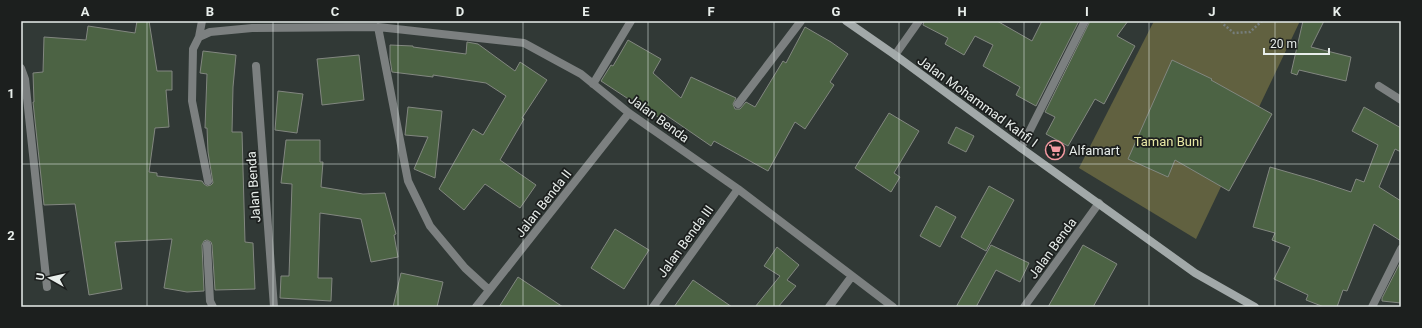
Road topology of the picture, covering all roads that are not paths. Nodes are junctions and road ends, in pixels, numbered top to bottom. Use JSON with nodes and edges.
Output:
{"nodes":[{"id":1,"x":202,"y":21,"type":"edge"},
{"id":2,"x":631,"y":21,"type":"edge"},
{"id":3,"x":801,"y":21,"type":"edge"},
{"id":4,"x":846,"y":21,"type":"edge"},
{"id":5,"x":919,"y":21,"type":"edge"},
{"id":6,"x":1085,"y":21,"type":"edge"},
{"id":7,"x":378,"y":27,"type":"junction"},
{"id":8,"x":199,"y":37,"type":"junction"},
{"id":9,"x":895,"y":55,"type":"junction"},
{"id":10,"x":256,"y":66,"type":"dead end"},
{"id":11,"x":21,"y":68,"type":"edge"},
{"id":12,"x":593,"y":84,"type":"junction"},
{"id":13,"x":1379,"y":86,"type":"dead end"},
{"id":14,"x":1401,"y":100,"type":"edge"},
{"id":15,"x":738,"y":104,"type":"dead end"},
{"id":16,"x":629,"y":113,"type":"junction"},
{"id":17,"x":1021,"y":148,"type":"junction"},
{"id":18,"x":208,"y":181,"type":"dead end"},
{"id":19,"x":738,"y":189,"type":"junction"},
{"id":20,"x":1099,"y":203,"type":"junction"},
{"id":21,"x":208,"y":245,"type":"dead end"},
{"id":22,"x":1401,"y":249,"type":"edge"},
{"id":23,"x":852,"y":276,"type":"junction"},
{"id":24,"x":47,"y":287,"type":"dead end"},
{"id":25,"x":489,"y":290,"type":"junction"},
{"id":26,"x":213,"y":307,"type":"edge"},
{"id":27,"x":274,"y":307,"type":"edge"},
{"id":28,"x":476,"y":307,"type":"edge"},
{"id":29,"x":653,"y":307,"type":"edge"},
{"id":30,"x":829,"y":307,"type":"edge"},
{"id":31,"x":893,"y":307,"type":"edge"},
{"id":32,"x":1024,"y":307,"type":"edge"},
{"id":33,"x":1255,"y":307,"type":"edge"},
{"id":34,"x":1372,"y":307,"type":"edge"}],
"edges":[{"from":1,"to":8,"type":"street"},
{"from":2,"to":12,"type":"street"},
{"from":3,"to":15,"type":"street"},
{"from":4,"to":9,"type":"main road","name":"Jalan Mohammad Kahfi I"},
{"from":5,"to":9,"type":"street"},
{"from":6,"to":17,"type":"street"},
{"from":7,"to":8,"type":"street","name":"Jalan Benda"},
{"from":7,"to":12,"type":"street","name":"Jalan Benda"},
{"from":7,"to":25,"type":"street"},
{"from":8,"to":18,"type":"street"},
{"from":9,"to":17,"type":"main road","name":"Jalan Mohammad Kahfi I"},
{"from":10,"to":27,"type":"street","name":"Jalan Benda"},
{"from":11,"to":24,"type":"street"},
{"from":12,"to":16,"type":"street","name":"Jalan Benda"},
{"from":13,"to":14,"type":"street"},
{"from":16,"to":19,"type":"street","name":"Jalan Benda"},
{"from":16,"to":25,"type":"street","name":"Jalan Benda II"},
{"from":17,"to":20,"type":"main road","name":"Jalan Mohammad Kahfi I"},
{"from":19,"to":23,"type":"street","name":"Jalan Benda"},
{"from":19,"to":29,"type":"street","name":"Jalan Benda III"},
{"from":20,"to":32,"type":"street","name":"Jalan Benda"},
{"from":20,"to":33,"type":"main road","name":"Jalan Mohammad Kahfi I"},
{"from":21,"to":26,"type":"street"},
{"from":22,"to":34,"type":"street"},
{"from":23,"to":30,"type":"street"},
{"from":23,"to":31,"type":"street","name":"Jalan Benda"},
{"from":25,"to":28,"type":"street","name":"Jalan Benda II"}]}
